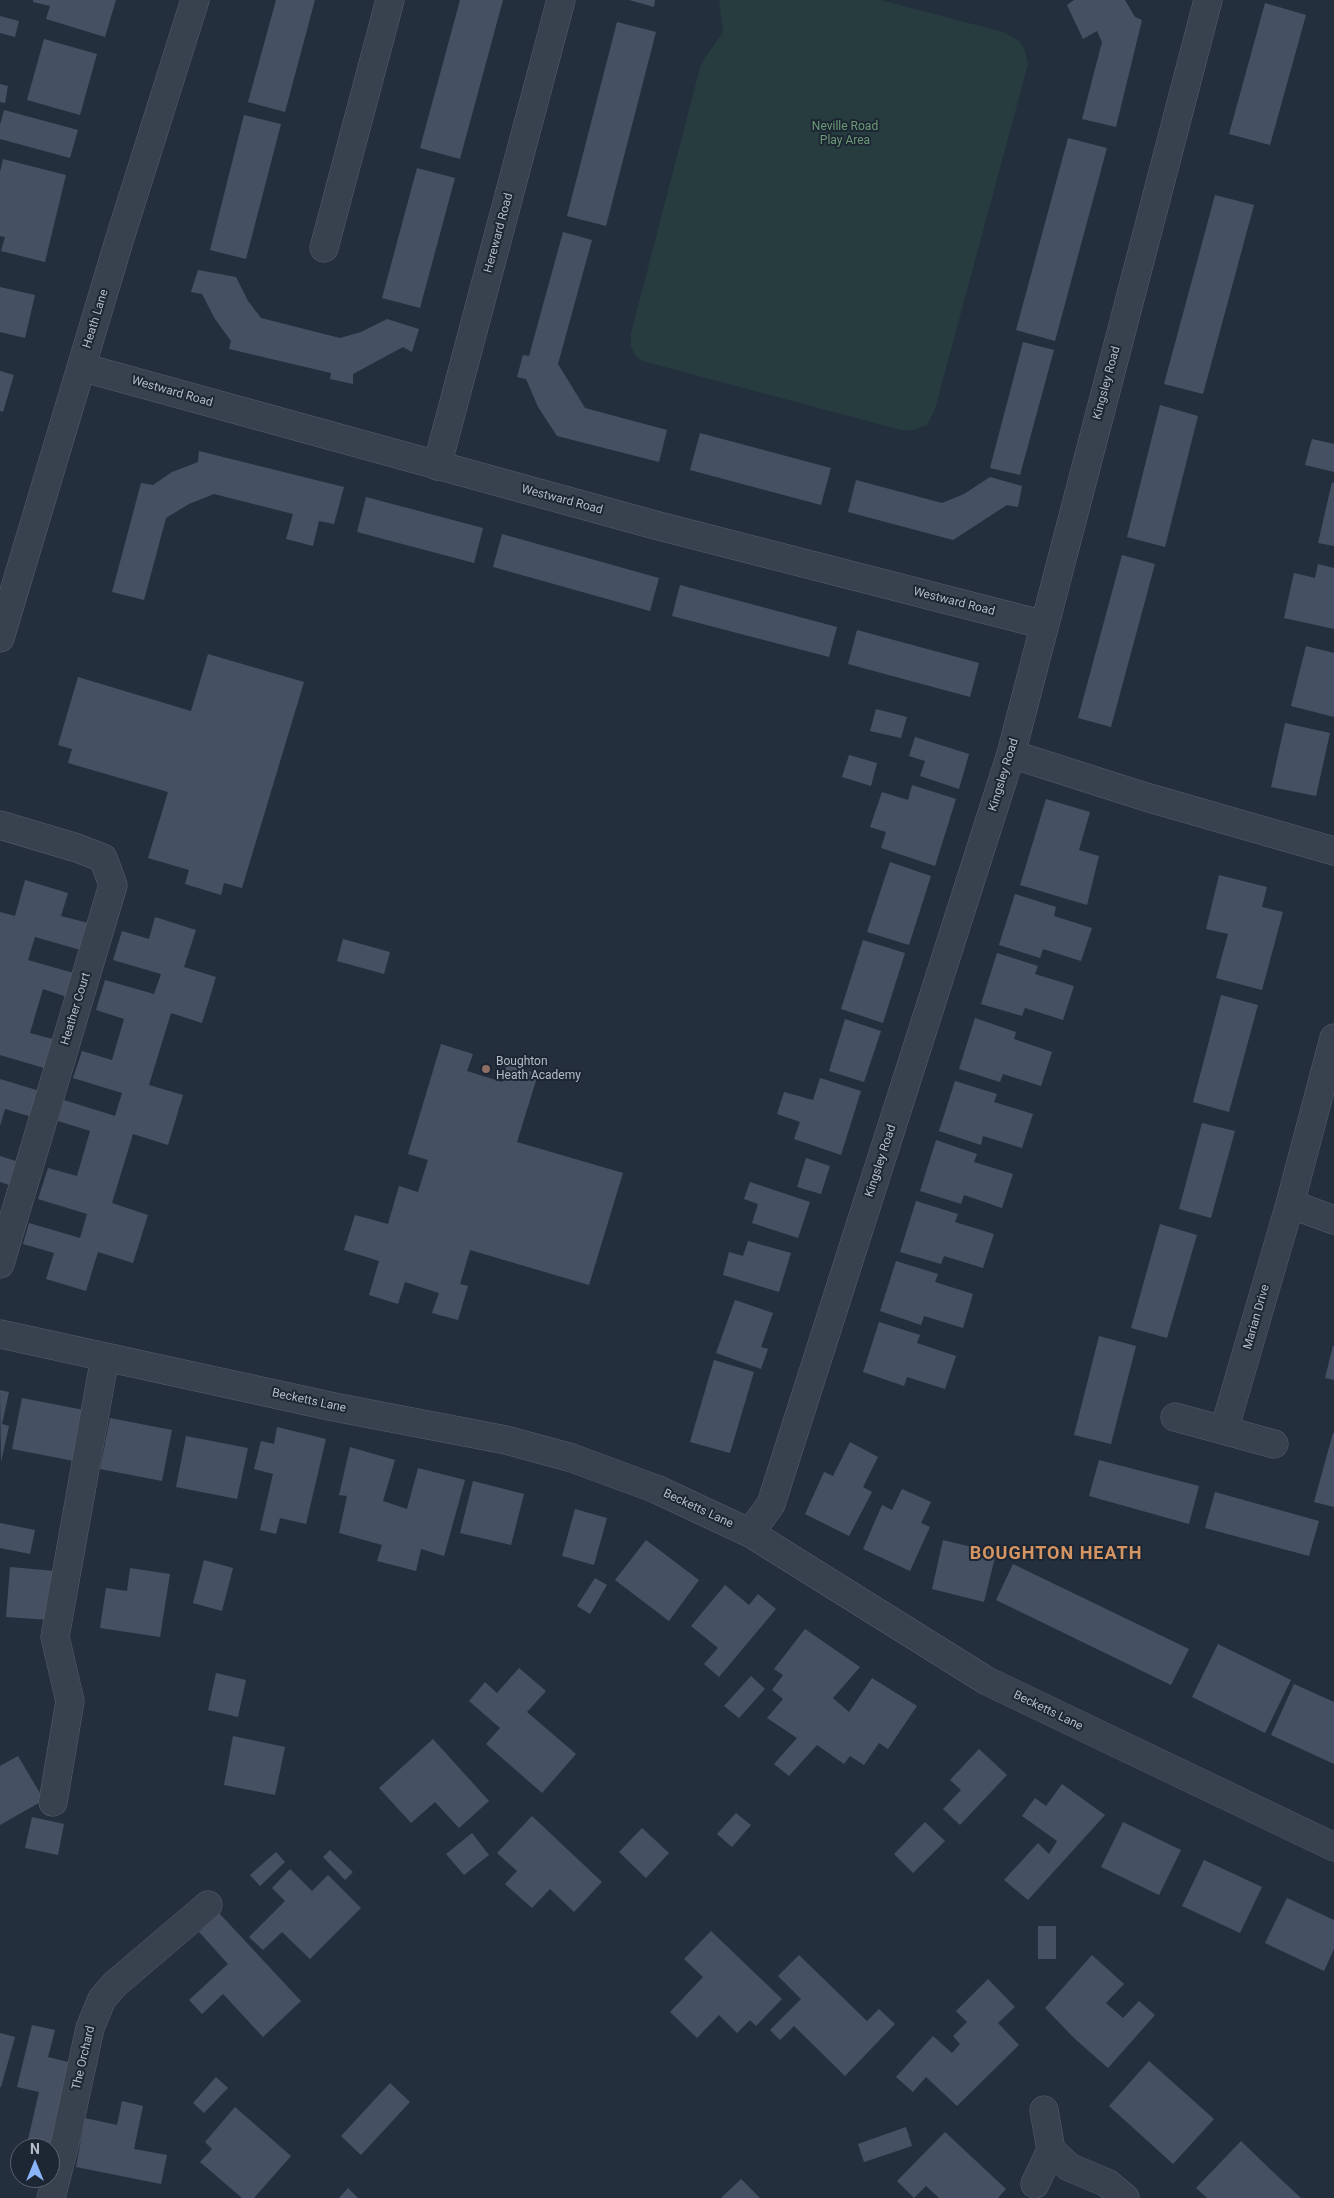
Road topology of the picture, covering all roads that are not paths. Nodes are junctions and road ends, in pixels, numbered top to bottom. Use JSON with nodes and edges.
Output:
{"nodes":[{"id":1,"x":195,"y":0,"type":"edge"},
{"id":2,"x":390,"y":0,"type":"edge"},
{"id":3,"x":561,"y":0,"type":"edge"},
{"id":4,"x":1208,"y":0,"type":"edge"},
{"id":5,"x":324,"y":248,"type":"dead end"},
{"id":6,"x":81,"y":367,"type":"junction"},
{"id":7,"x":437,"y":466,"type":"junction"},
{"id":8,"x":1044,"y":625,"type":"junction"},
{"id":9,"x":0,"y":638,"type":"edge"},
{"id":10,"x":1011,"y":754,"type":"junction"},
{"id":11,"x":0,"y":825,"type":"edge"},
{"id":12,"x":1334,"y":851,"type":"edge"},
{"id":13,"x":1334,"y":1038,"type":"edge"},
{"id":14,"x":1290,"y":1204,"type":"junction"},
{"id":15,"x":1334,"y":1220,"type":"edge"},
{"id":16,"x":0,"y":1264,"type":"edge"},
{"id":17,"x":0,"y":1334,"type":"edge"},
{"id":18,"x":105,"y":1357,"type":"junction"},
{"id":19,"x":1175,"y":1417,"type":"dead end"},
{"id":20,"x":1224,"y":1430,"type":"junction"},
{"id":21,"x":1274,"y":1444,"type":"dead end"},
{"id":22,"x":750,"y":1533,"type":"junction"},
{"id":23,"x":53,"y":1802,"type":"dead end"},
{"id":24,"x":1334,"y":1847,"type":"edge"},
{"id":25,"x":208,"y":1905,"type":"dead end"},
{"id":26,"x":1044,"y":2110,"type":"dead end"},
{"id":27,"x":1051,"y":2150,"type":"junction"},
{"id":28,"x":1036,"y":2184,"type":"dead end"},
{"id":29,"x":51,"y":2198,"type":"edge"},
{"id":30,"x":1124,"y":2198,"type":"edge"}],
"edges":[{"from":1,"to":6,"type":"street","name":"Heath Lane"},
{"from":2,"to":5,"type":"street"},
{"from":3,"to":7,"type":"street","name":"Hereward Road"},
{"from":4,"to":8,"type":"street","name":"Kingsley Road"},
{"from":6,"to":7,"type":"street","name":"Westward Road"},
{"from":6,"to":9,"type":"street","name":"Heath Lane"},
{"from":7,"to":8,"type":"street","name":"Westward Road"},
{"from":8,"to":10,"type":"street","name":"Kingsley Road"},
{"from":10,"to":12,"type":"street"},
{"from":10,"to":22,"type":"street","name":"Kingsley Road"},
{"from":11,"to":16,"type":"street","name":"Heather Court"},
{"from":13,"to":14,"type":"street","name":"Marian Drive"},
{"from":14,"to":15,"type":"street"},
{"from":14,"to":20,"type":"street","name":"Marian Drive"},
{"from":17,"to":18,"type":"street","name":"Becketts Lane"},
{"from":18,"to":22,"type":"street","name":"Becketts Lane"},
{"from":18,"to":23,"type":"street"},
{"from":19,"to":20,"type":"street"},
{"from":20,"to":21,"type":"street"},
{"from":22,"to":24,"type":"street","name":"Becketts Lane"},
{"from":25,"to":29,"type":"street","name":"The Orchard"},
{"from":26,"to":27,"type":"street"},
{"from":27,"to":28,"type":"street"},
{"from":27,"to":30,"type":"street"}]}
